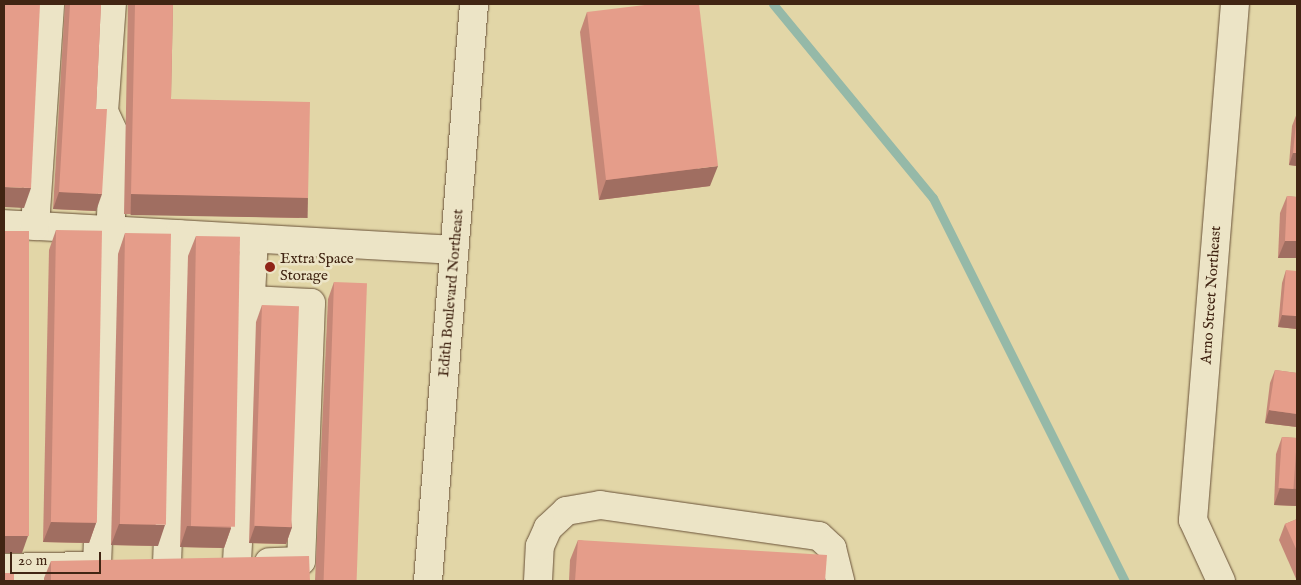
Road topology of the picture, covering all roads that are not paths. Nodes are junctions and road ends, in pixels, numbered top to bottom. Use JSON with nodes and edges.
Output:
{"nodes":[{"id":1,"x":50,"y":4,"type":"edge"},
{"id":2,"x":112,"y":4,"type":"edge"},
{"id":3,"x":474,"y":4,"type":"edge"},
{"id":4,"x":1235,"y":4,"type":"edge"},
{"id":5,"x":4,"y":224,"type":"edge"},
{"id":6,"x":34,"y":226,"type":"junction"},
{"id":7,"x":110,"y":230,"type":"junction"},
{"id":8,"x":179,"y":234,"type":"junction"},
{"id":9,"x":254,"y":239,"type":"junction"},
{"id":10,"x":454,"y":250,"type":"junction"},
{"id":11,"x":250,"y":300,"type":"junction"},
{"id":12,"x":167,"y":564,"type":"junction"},
{"id":13,"x":4,"y":568,"type":"edge"},
{"id":14,"x":428,"y":581,"type":"edge"},
{"id":15,"x":538,"y":581,"type":"edge"},
{"id":16,"x":840,"y":581,"type":"edge"},
{"id":17,"x":1222,"y":581,"type":"edge"}],
"edges":[{"from":1,"to":6,"type":"street"},
{"from":2,"to":7,"type":"street"},
{"from":3,"to":10,"type":"street","name":"Edith Boulevard Northeast"},
{"from":4,"to":17,"type":"street","name":"Arno Street Northeast"},
{"from":5,"to":6,"type":"street"},
{"from":6,"to":7,"type":"street"},
{"from":7,"to":8,"type":"street"},
{"from":7,"to":12,"type":"street"},
{"from":8,"to":9,"type":"street"},
{"from":8,"to":12,"type":"street"},
{"from":9,"to":10,"type":"street"},
{"from":9,"to":11,"type":"street"},
{"from":10,"to":14,"type":"street","name":"Edith Boulevard Northeast"},
{"from":11,"to":12,"type":"street"},
{"from":11,"to":12,"type":"street"},
{"from":12,"to":13,"type":"street"},
{"from":15,"to":16,"type":"street"}]}
